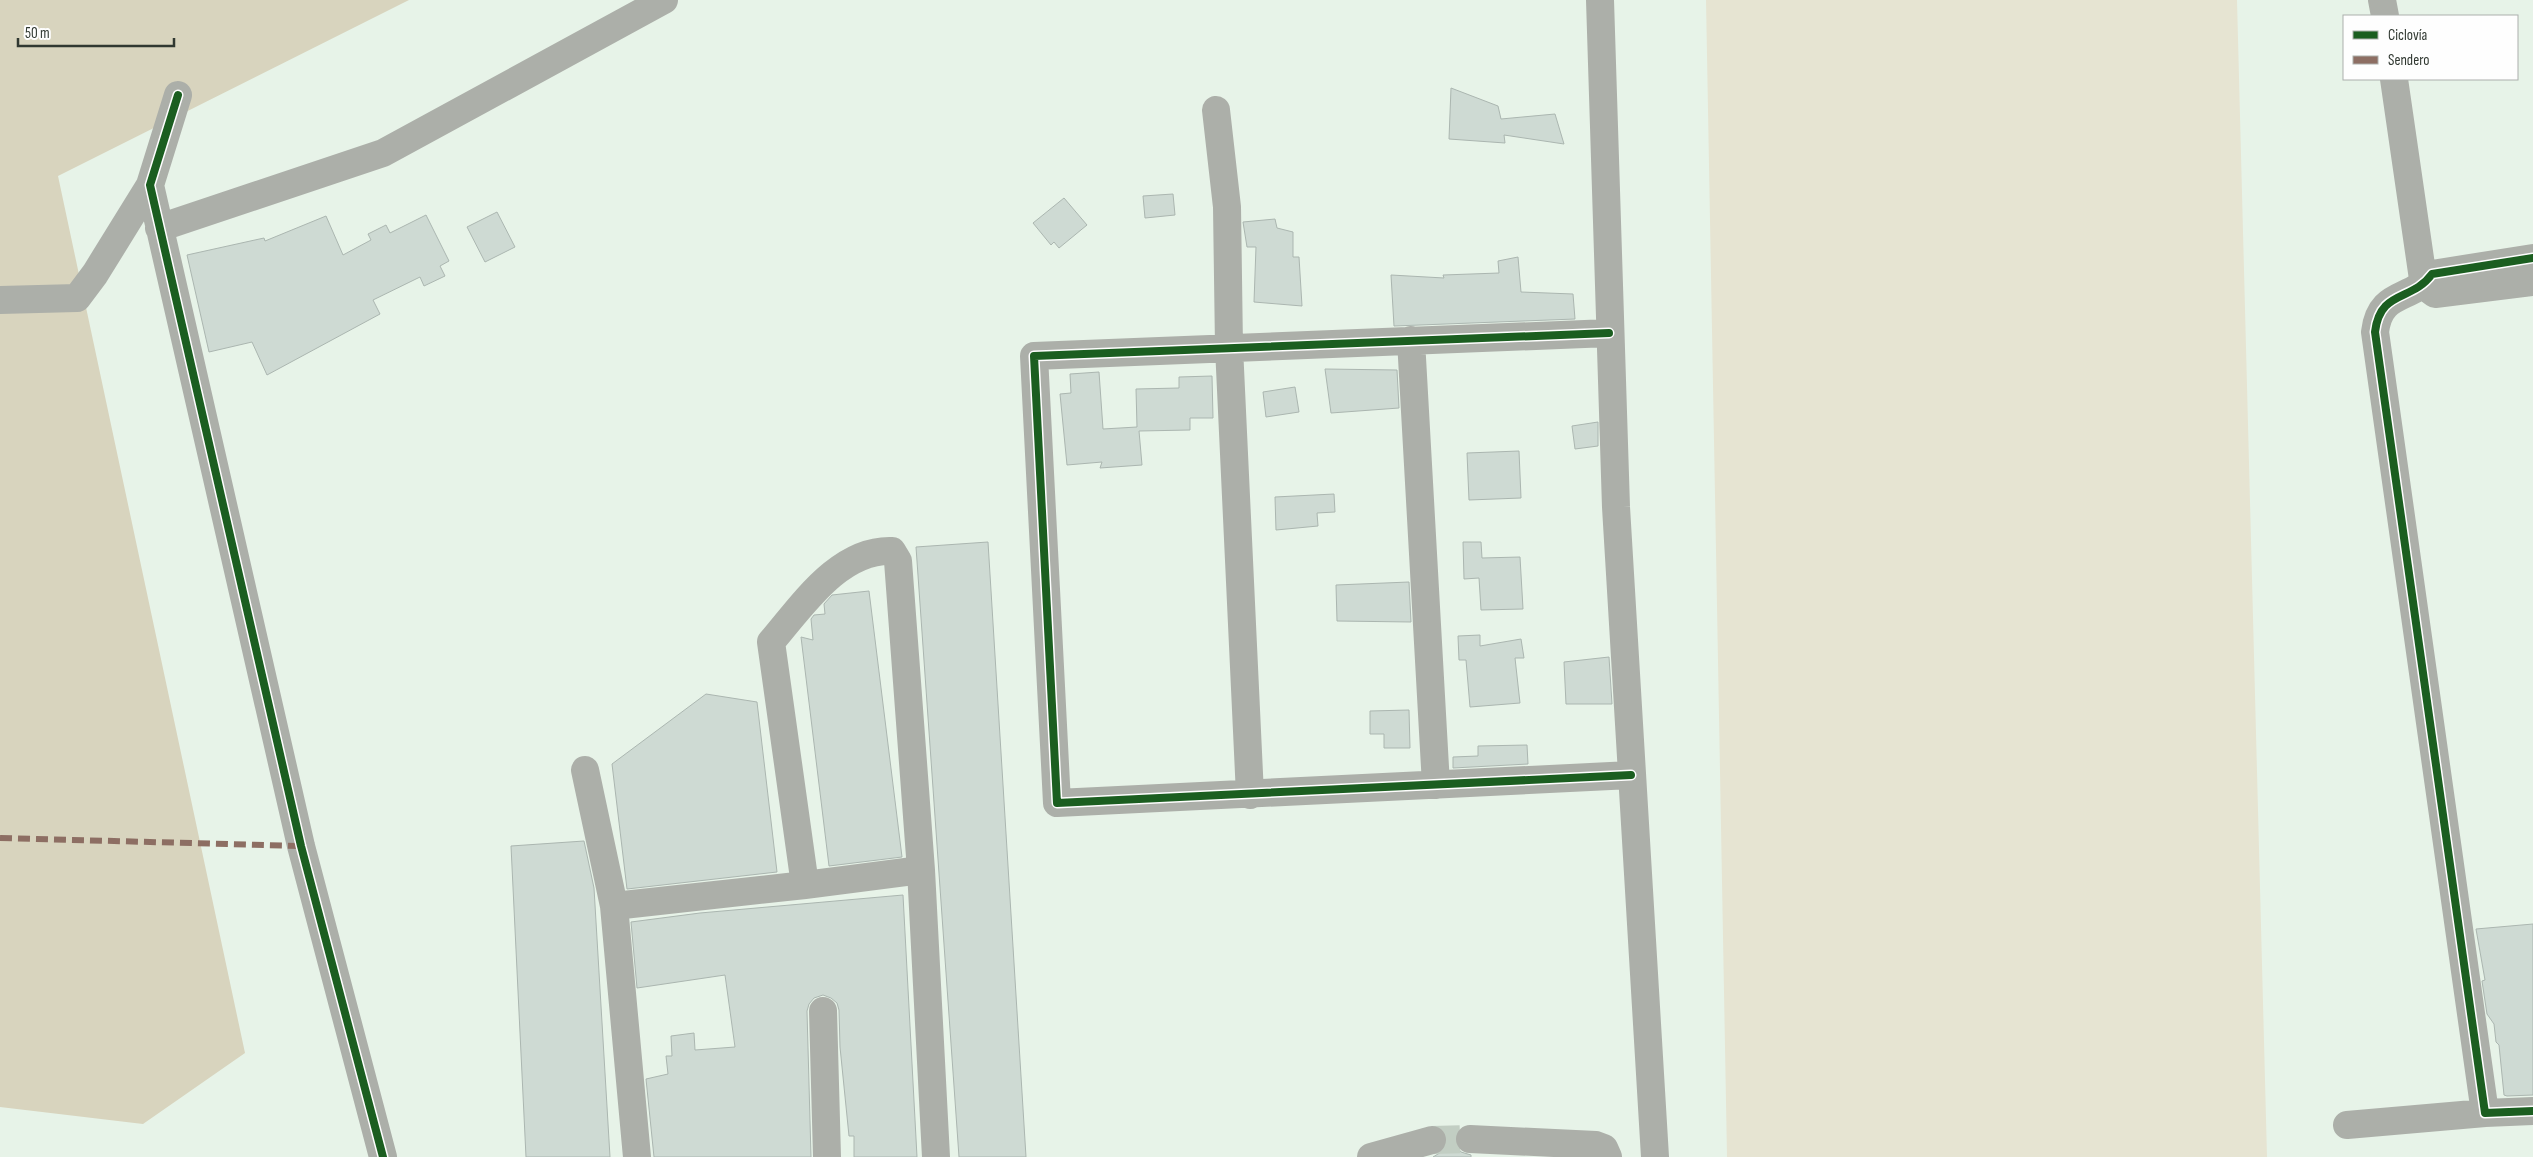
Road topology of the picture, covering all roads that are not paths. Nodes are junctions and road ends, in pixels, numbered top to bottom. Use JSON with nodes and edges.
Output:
{"nodes":[{"id":1,"x":664,"y":0,"type":"edge"},
{"id":2,"x":1600,"y":0,"type":"edge"},
{"id":3,"x":2382,"y":0,"type":"edge"},
{"id":4,"x":2385,"y":15,"type":"edge"},
{"id":5,"x":2394,"y":80,"type":"edge"},
{"id":6,"x":178,"y":95,"type":"dead end"},
{"id":7,"x":1216,"y":110,"type":"dead end"},
{"id":8,"x":150,"y":185,"type":"junction"},
{"id":9,"x":159,"y":228,"type":"junction"},
{"id":10,"x":2533,"y":258,"type":"edge"},
{"id":11,"x":2533,"y":282,"type":"edge"},
{"id":12,"x":2424,"y":286,"type":"junction"},
{"id":13,"x":0,"y":300,"type":"edge"},
{"id":14,"x":1609,"y":333,"type":"junction"},
{"id":15,"x":1411,"y":340,"type":"junction"},
{"id":16,"x":1229,"y":347,"type":"junction"},
{"id":17,"x":585,"y":770,"type":"dead end"},
{"id":18,"x":1631,"y":775,"type":"junction"},
{"id":19,"x":1436,"y":785,"type":"junction"},
{"id":20,"x":1250,"y":795,"type":"junction"},
{"id":21,"x":921,"y":870,"type":"junction"},
{"id":22,"x":805,"y":886,"type":"junction"},
{"id":23,"x":614,"y":906,"type":"junction"},
{"id":24,"x":824,"y":1011,"type":"dead end"},
{"id":25,"x":2533,"y":1111,"type":"edge"},
{"id":26,"x":2485,"y":1113,"type":"junction"},
{"id":27,"x":2347,"y":1125,"type":"dead end"},
{"id":28,"x":1470,"y":1139,"type":"tunnel mouth"},
{"id":29,"x":1432,"y":1140,"type":"tunnel mouth"},
{"id":30,"x":383,"y":1157,"type":"edge"},
{"id":31,"x":636,"y":1157,"type":"edge"},
{"id":32,"x":828,"y":1157,"type":"edge"},
{"id":33,"x":936,"y":1157,"type":"edge"},
{"id":34,"x":1372,"y":1157,"type":"edge"},
{"id":35,"x":1608,"y":1157,"type":"edge"},
{"id":36,"x":1654,"y":1157,"type":"edge"}],
"edges":[{"from":1,"to":9,"type":"street"},
{"from":2,"to":14,"type":"street"},
{"from":3,"to":4,"type":"street"},
{"from":5,"to":12,"type":"street"},
{"from":6,"to":8,"type":"street"},
{"from":7,"to":16,"type":"street"},
{"from":8,"to":9,"type":"street"},
{"from":8,"to":13,"type":"street"},
{"from":9,"to":30,"type":"street"},
{"from":10,"to":12,"type":"street"},
{"from":11,"to":12,"type":"street"},
{"from":12,"to":26,"type":"street"},
{"from":14,"to":15,"type":"street"},
{"from":14,"to":18,"type":"street"},
{"from":15,"to":16,"type":"street"},
{"from":15,"to":19,"type":"street"},
{"from":16,"to":20,"type":"street"},
{"from":16,"to":20,"type":"street"},
{"from":17,"to":23,"type":"street"},
{"from":18,"to":19,"type":"street"},
{"from":18,"to":36,"type":"street"},
{"from":19,"to":20,"type":"street"},
{"from":21,"to":22,"type":"street"},
{"from":21,"to":22,"type":"street"},
{"from":21,"to":33,"type":"street"},
{"from":22,"to":23,"type":"street"},
{"from":23,"to":31,"type":"street"},
{"from":24,"to":32,"type":"street"},
{"from":25,"to":26,"type":"street"},
{"from":26,"to":27,"type":"street"},
{"from":28,"to":35,"type":"street"},
{"from":29,"to":34,"type":"street"}]}
